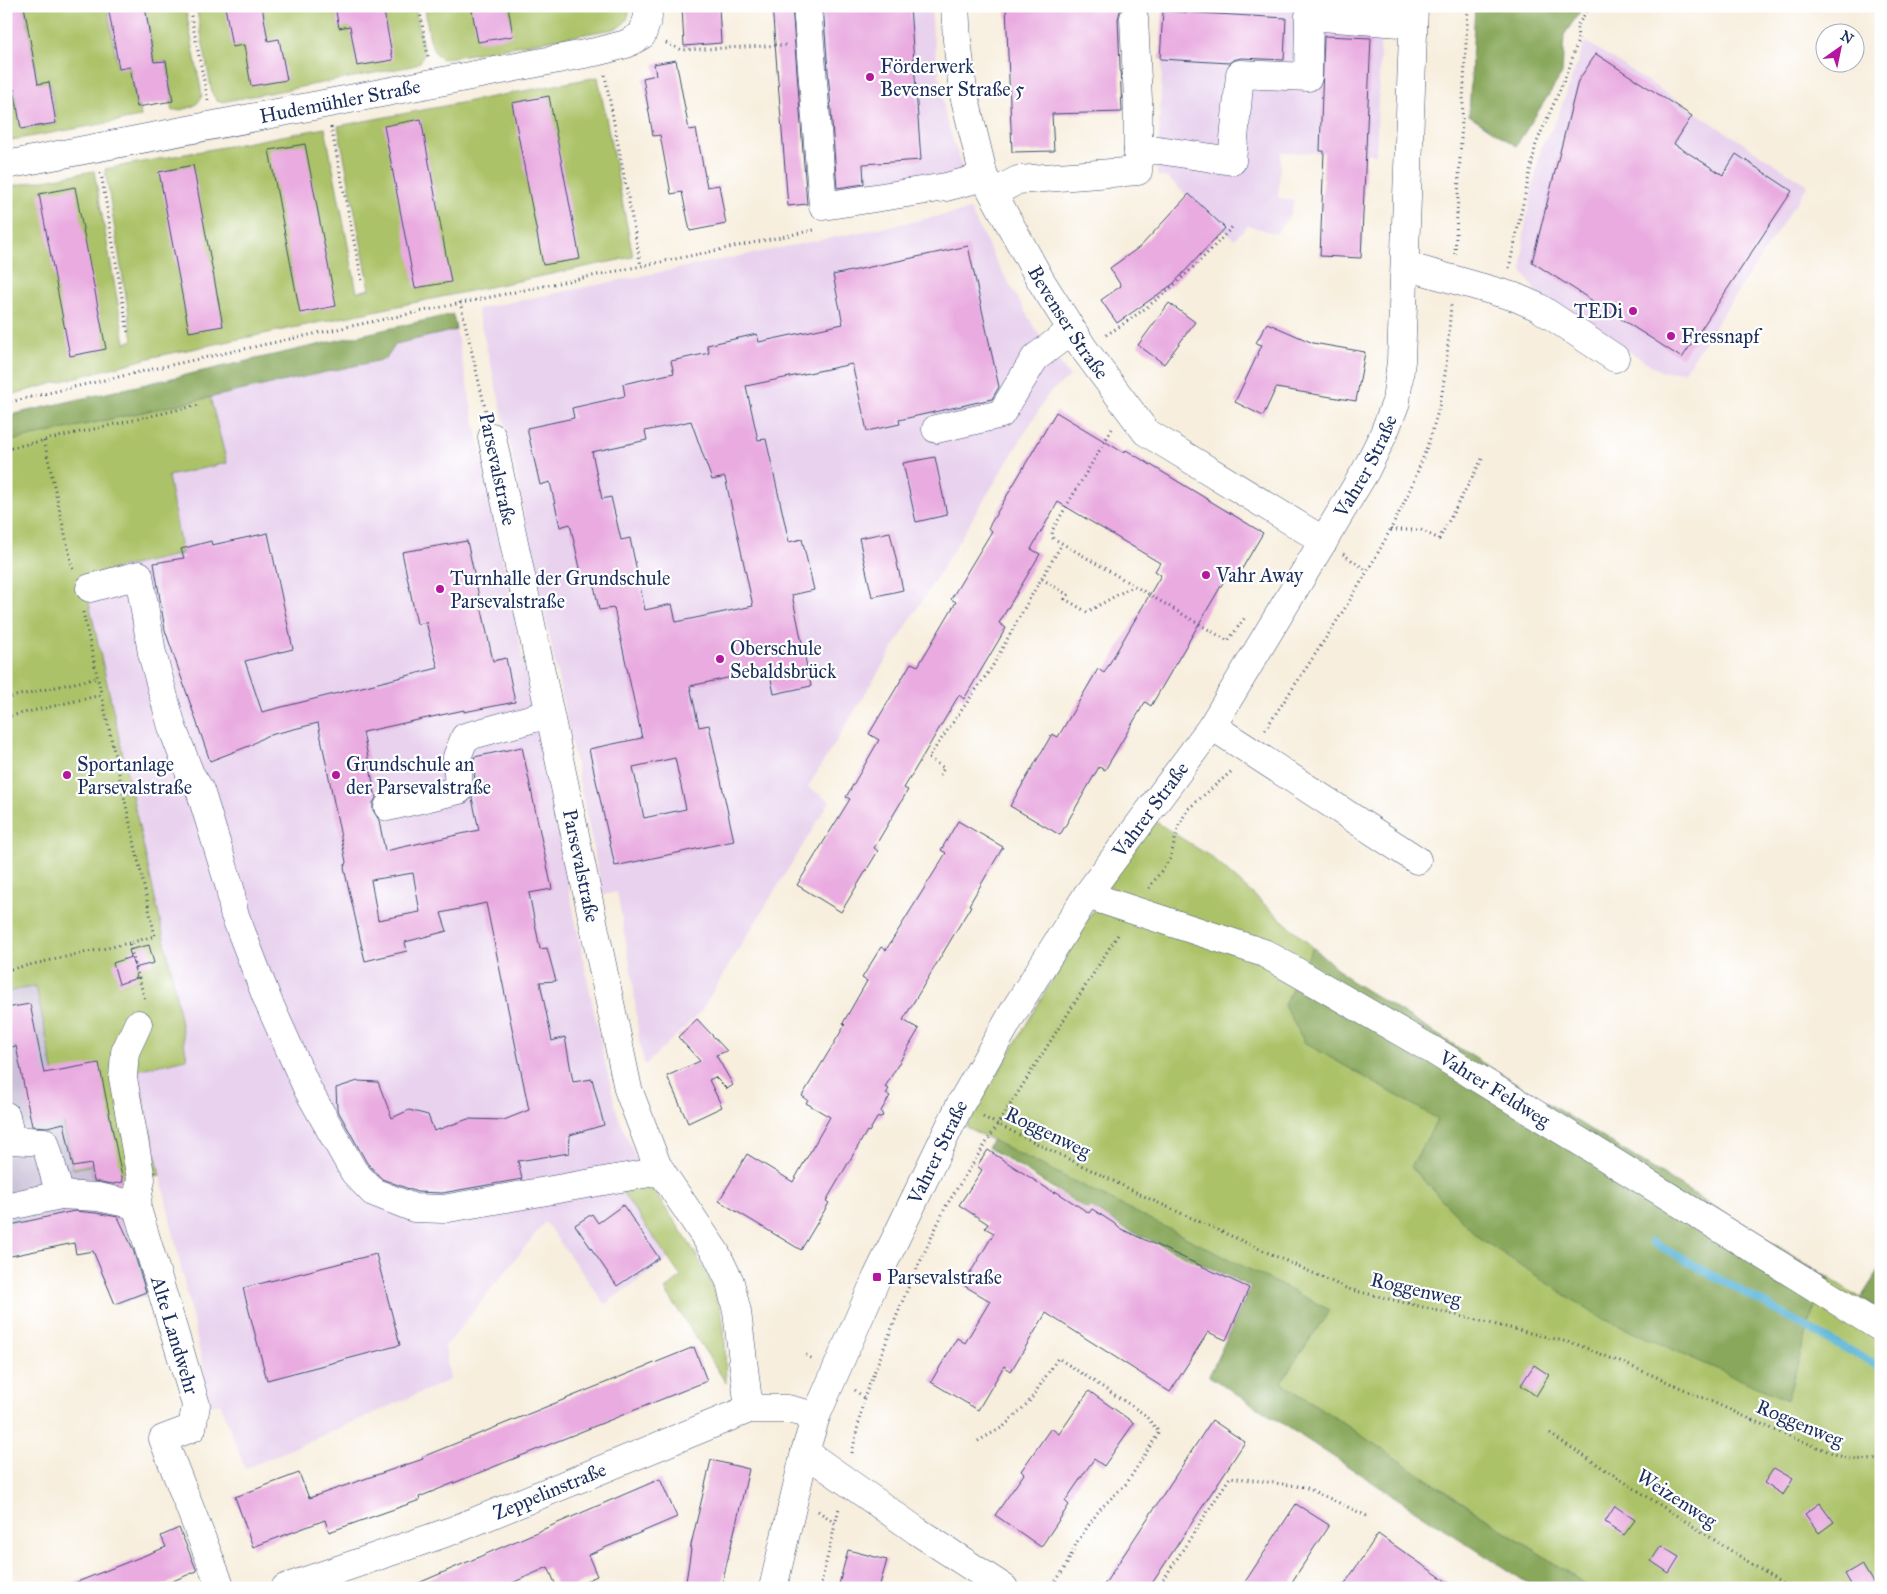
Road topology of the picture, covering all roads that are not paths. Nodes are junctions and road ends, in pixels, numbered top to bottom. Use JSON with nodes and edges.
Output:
{"nodes":[{"id":1,"x":647,"y":6,"type":"edge"},
{"id":2,"x":807,"y":6,"type":"edge"},
{"id":3,"x":955,"y":6,"type":"edge"},
{"id":4,"x":1414,"y":15,"type":"edge"},
{"id":5,"x":1134,"y":18,"type":"dead end"},
{"id":6,"x":1138,"y":150,"type":"junction"},
{"id":7,"x":6,"y":165,"type":"edge"},
{"id":8,"x":988,"y":185,"type":"junction"},
{"id":9,"x":1406,"y":266,"type":"junction"},
{"id":10,"x":1078,"y":340,"type":"junction"},
{"id":11,"x":1615,"y":358,"type":"dead end"},
{"id":12,"x":936,"y":429,"type":"dead end"},
{"id":13,"x":492,"y":437,"type":"road end"},
{"id":14,"x":1324,"y":541,"type":"junction"},
{"id":15,"x":82,"y":591,"type":"road end"},
{"id":16,"x":550,"y":714,"type":"junction"},
{"id":17,"x":1212,"y":726,"type":"junction"},
{"id":18,"x":388,"y":808,"type":"dead end"},
{"id":19,"x":1417,"y":860,"type":"dead end"},
{"id":20,"x":1087,"y":895,"type":"junction"},
{"id":21,"x":138,"y":1024,"type":"road end"},
{"id":22,"x":8,"y":1133,"type":"edge"},
{"id":23,"x":661,"y":1170,"type":"junction"},
{"id":24,"x":60,"y":1195,"type":"junction"},
{"id":25,"x":136,"y":1205,"type":"junction"},
{"id":26,"x":6,"y":1207,"type":"edge"},
{"id":27,"x":1881,"y":1328,"type":"edge"},
{"id":28,"x":748,"y":1408,"type":"junction"},
{"id":29,"x":816,"y":1416,"type":"junction"},
{"id":30,"x":805,"y":1452,"type":"junction"},
{"id":31,"x":221,"y":1588,"type":"edge"},
{"id":32,"x":284,"y":1588,"type":"edge"},
{"id":33,"x":773,"y":1588,"type":"edge"},
{"id":34,"x":1004,"y":1588,"type":"edge"}],
"edges":[{"from":1,"to":7,"type":"street","name":"Hudemühler Straße"},
{"from":2,"to":8,"type":"street"},
{"from":3,"to":8,"type":"street","name":"Bevenser Straße"},
{"from":4,"to":6,"type":"street"},
{"from":4,"to":9,"type":"street","name":"Vahrer Straße"},
{"from":5,"to":6,"type":"street"},
{"from":6,"to":8,"type":"street"},
{"from":8,"to":10,"type":"street","name":"Bevenser Straße"},
{"from":9,"to":11,"type":"street"},
{"from":9,"to":14,"type":"street","name":"Vahrer Straße"},
{"from":10,"to":12,"type":"street"},
{"from":10,"to":14,"type":"street","name":"Bevenser Straße"},
{"from":13,"to":16,"type":"street","name":"Parsevalstraße"},
{"from":14,"to":17,"type":"street","name":"Vahrer Straße"},
{"from":15,"to":23,"type":"street"},
{"from":16,"to":18,"type":"street"},
{"from":16,"to":23,"type":"street","name":"Parsevalstraße"},
{"from":17,"to":19,"type":"street"},
{"from":17,"to":20,"type":"street","name":"Vahrer Straße"},
{"from":20,"to":27,"type":"street","name":"Vahrer Feldweg"},
{"from":20,"to":29,"type":"street","name":"Vahrer Straße"},
{"from":21,"to":25,"type":"street"},
{"from":22,"to":24,"type":"street"},
{"from":23,"to":28,"type":"street","name":"Parsevalstraße"},
{"from":24,"to":25,"type":"street"},
{"from":24,"to":26,"type":"street"},
{"from":25,"to":31,"type":"street","name":"Alte Landwehr"},
{"from":28,"to":29,"type":"street","name":"Zeppelinstraße"},
{"from":28,"to":32,"type":"street","name":"Zeppelinstraße"},
{"from":29,"to":30,"type":"street","name":"Vahrer Straße"},
{"from":30,"to":33,"type":"street","name":"Vahrer Straße"},
{"from":30,"to":34,"type":"street"}]}
